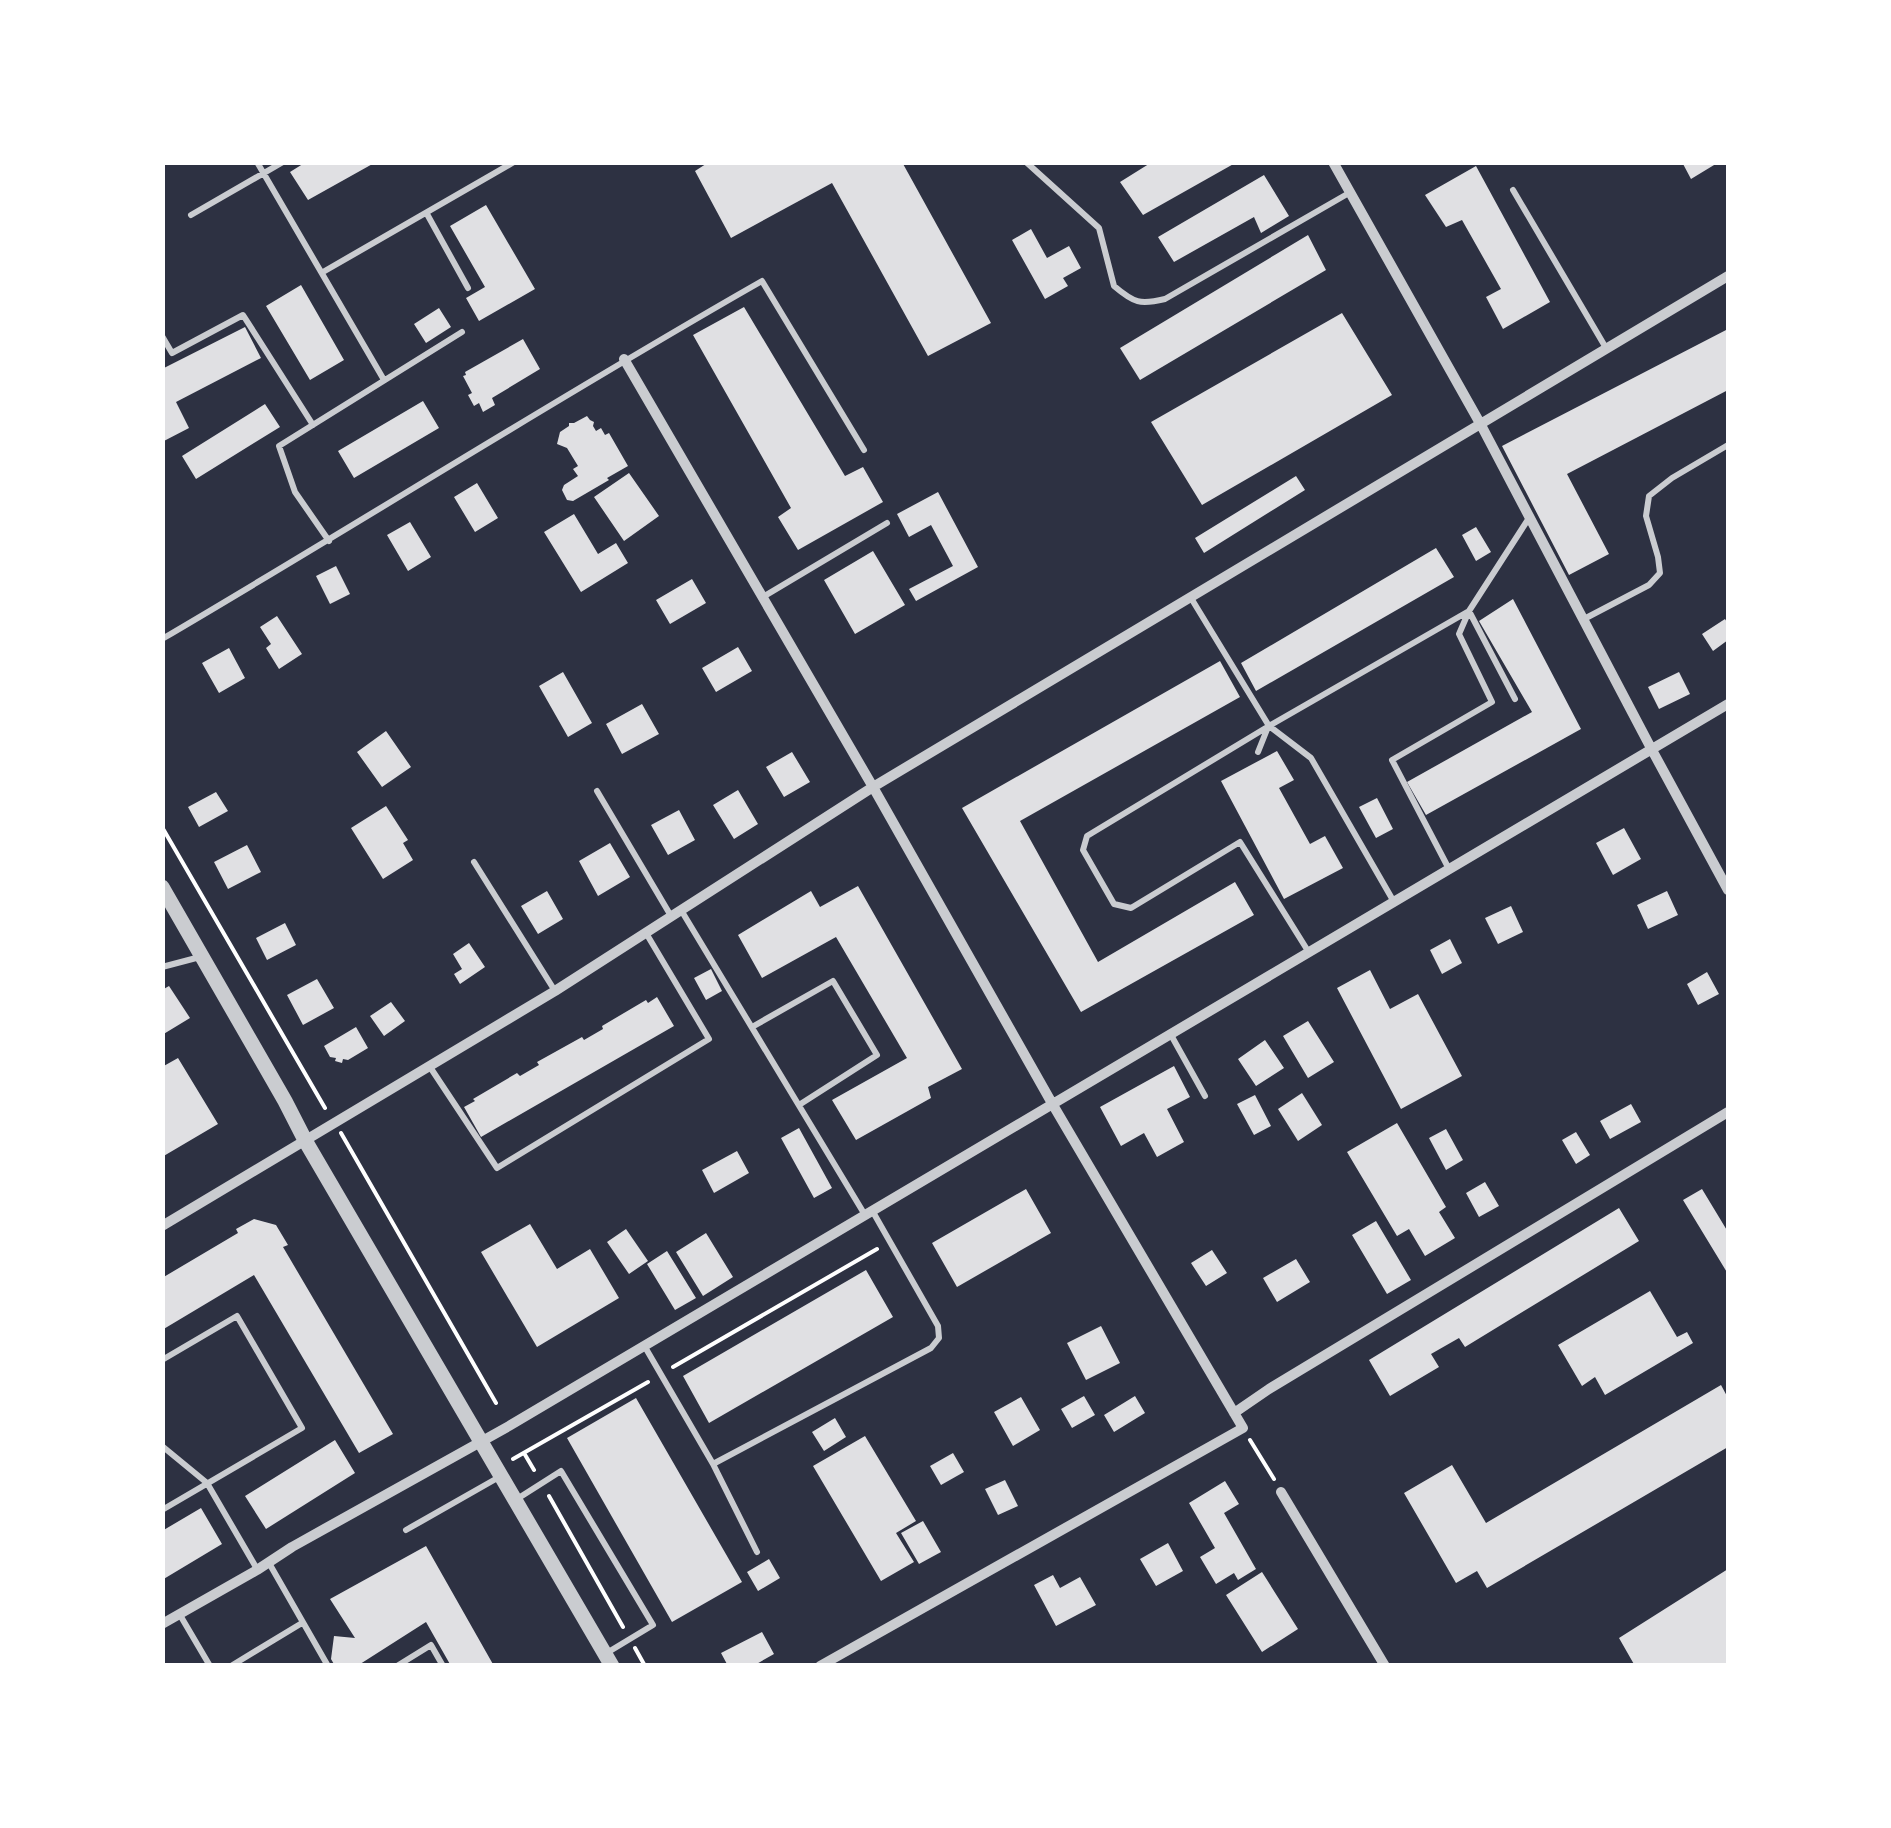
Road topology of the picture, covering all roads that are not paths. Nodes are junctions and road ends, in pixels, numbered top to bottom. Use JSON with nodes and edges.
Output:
{"nodes":[{"id":1,"x":257,"y":162,"type":"edge"},
{"id":2,"x":283,"y":162,"type":"edge"},
{"id":3,"x":514,"y":162,"type":"edge"},
{"id":4,"x":1026,"y":162,"type":"edge"},
{"id":5,"x":1332,"y":162,"type":"edge"},
{"id":6,"x":264,"y":174,"type":"junction"},
{"id":7,"x":1513,"y":190,"type":"dead end"},
{"id":8,"x":1349,"y":193,"type":"junction"},
{"id":9,"x":427,"y":214,"type":"junction"},
{"id":10,"x":191,"y":215,"type":"dead end"},
{"id":11,"x":323,"y":272,"type":"junction"},
{"id":12,"x":1728,"y":276,"type":"edge"},
{"id":13,"x":468,"y":288,"type":"dead end"},
{"id":14,"x":462,"y":332,"type":"dead end"},
{"id":15,"x":162,"y":336,"type":"edge"},
{"id":16,"x":1606,"y":349,"type":"junction"},
{"id":17,"x":624,"y":359,"type":"junction"},
{"id":18,"x":384,"y":380,"type":"junction"},
{"id":19,"x":313,"y":425,"type":"junction"},
{"id":20,"x":1481,"y":425,"type":"junction"},
{"id":21,"x":1728,"y":445,"type":"edge"},
{"id":22,"x":864,"y":450,"type":"dead end"},
{"id":23,"x":1529,"y":518,"type":"junction"},
{"id":24,"x":886,"y":523,"type":"dead end"},
{"id":25,"x":329,"y":541,"type":"junction"},
{"id":26,"x":762,"y":598,"type":"junction"},
{"id":27,"x":1191,"y":598,"type":"junction"},
{"id":28,"x":1469,"y":611,"type":"junction"},
{"id":29,"x":1583,"y":619,"type":"junction"},
{"id":30,"x":162,"y":639,"type":"edge"},
{"id":31,"x":1516,"y":699,"type":"dead end"},
{"id":32,"x":1728,"y":704,"type":"edge"},
{"id":33,"x":1268,"y":726,"type":"junction"},
{"id":34,"x":1652,"y":750,"type":"junction"},
{"id":35,"x":1258,"y":752,"type":"dead end"},
{"id":36,"x":874,"y":787,"type":"junction"},
{"id":37,"x":597,"y":790,"type":"dead end"},
{"id":38,"x":474,"y":862,"type":"dead end"},
{"id":39,"x":1450,"y":870,"type":"junction"},
{"id":40,"x":162,"y":887,"type":"edge"},
{"id":41,"x":1728,"y":890,"type":"edge"},
{"id":42,"x":1395,"y":903,"type":"junction"},
{"id":43,"x":676,"y":914,"type":"junction"},
{"id":44,"x":646,"y":933,"type":"junction"},
{"id":45,"x":1310,"y":953,"type":"junction"},
{"id":46,"x":202,"y":956,"type":"junction"},
{"id":47,"x":162,"y":967,"type":"edge"},
{"id":48,"x":556,"y":991,"type":"junction"},
{"id":49,"x":752,"y":1027,"type":"junction"},
{"id":50,"x":1171,"y":1035,"type":"junction"},
{"id":51,"x":430,"y":1067,"type":"junction"},
{"id":52,"x":1205,"y":1096,"type":"dead end"},
{"id":53,"x":799,"y":1104,"type":"junction"},
{"id":54,"x":1053,"y":1105,"type":"junction"},
{"id":55,"x":1728,"y":1112,"type":"edge"},
{"id":56,"x":306,"y":1142,"type":"junction"},
{"id":57,"x":869,"y":1214,"type":"junction"},
{"id":58,"x":162,"y":1226,"type":"edge"},
{"id":59,"x":644,"y":1346,"type":"junction"},
{"id":60,"x":162,"y":1360,"type":"edge"},
{"id":61,"x":1234,"y":1413,"type":"junction"},
{"id":62,"x":482,"y":1441,"type":"junction"},
{"id":63,"x":163,"y":1449,"type":"edge"},
{"id":64,"x":713,"y":1464,"type":"junction"},
{"id":65,"x":502,"y":1476,"type":"junction"},
{"id":66,"x":206,"y":1483,"type":"junction"},
{"id":67,"x":1281,"y":1492,"type":"road end"},
{"id":68,"x":516,"y":1499,"type":"junction"},
{"id":69,"x":162,"y":1510,"type":"edge"},
{"id":70,"x":406,"y":1530,"type":"dead end"},
{"id":71,"x":758,"y":1552,"type":"dead end"},
{"id":72,"x":269,"y":1562,"type":"junction"},
{"id":73,"x":258,"y":1570,"type":"junction"},
{"id":74,"x":180,"y":1614,"type":"junction"},
{"id":75,"x":162,"y":1624,"type":"edge"},
{"id":76,"x":302,"y":1624,"type":"junction"},
{"id":77,"x":609,"y":1660,"type":"edge"},
{"id":78,"x":210,"y":1666,"type":"edge"},
{"id":79,"x":232,"y":1666,"type":"edge"},
{"id":80,"x":328,"y":1666,"type":"edge"},
{"id":81,"x":397,"y":1666,"type":"edge"},
{"id":82,"x":443,"y":1666,"type":"edge"},
{"id":83,"x":820,"y":1666,"type":"edge"},
{"id":84,"x":1385,"y":1666,"type":"edge"}],
"edges":[{"from":1,"to":6,"type":"lane"},
{"from":2,"to":6,"type":"lane"},
{"from":3,"to":9,"type":"lane"},
{"from":4,"to":8,"type":"lane"},
{"from":5,"to":8,"type":"street"},
{"from":6,"to":10,"type":"lane"},
{"from":6,"to":11,"type":"lane"},
{"from":7,"to":16,"type":"lane"},
{"from":8,"to":20,"type":"street"},
{"from":9,"to":11,"type":"lane"},
{"from":9,"to":13,"type":"lane"},
{"from":11,"to":18,"type":"lane"},
{"from":12,"to":16,"type":"street"},
{"from":14,"to":18,"type":"lane"},
{"from":15,"to":19,"type":"lane"},
{"from":16,"to":20,"type":"street"},
{"from":17,"to":22,"type":"lane"},
{"from":17,"to":25,"type":"lane"},
{"from":17,"to":26,"type":"street"},
{"from":18,"to":19,"type":"lane"},
{"from":19,"to":25,"type":"lane"},
{"from":20,"to":23,"type":"street"},
{"from":20,"to":27,"type":"street"},
{"from":21,"to":29,"type":"lane"},
{"from":23,"to":28,"type":"lane"},
{"from":23,"to":29,"type":"street"},
{"from":24,"to":26,"type":"lane"},
{"from":25,"to":30,"type":"lane"},
{"from":26,"to":36,"type":"street"},
{"from":27,"to":33,"type":"lane"},
{"from":27,"to":36,"type":"street"},
{"from":28,"to":31,"type":"lane"},
{"from":28,"to":33,"type":"lane"},
{"from":28,"to":39,"type":"lane"},
{"from":29,"to":34,"type":"street"},
{"from":32,"to":34,"type":"street"},
{"from":33,"to":35,"type":"lane"},
{"from":33,"to":42,"type":"lane"},
{"from":33,"to":45,"type":"lane"},
{"from":34,"to":39,"type":"street"},
{"from":34,"to":41,"type":"street"},
{"from":36,"to":43,"type":"street"},
{"from":36,"to":54,"type":"street"},
{"from":37,"to":43,"type":"lane"},
{"from":38,"to":48,"type":"lane"},
{"from":39,"to":42,"type":"street"},
{"from":40,"to":46,"type":"street"},
{"from":42,"to":45,"type":"street"},
{"from":43,"to":44,"type":"street"},
{"from":43,"to":49,"type":"lane"},
{"from":44,"to":48,"type":"street"},
{"from":44,"to":51,"type":"lane"},
{"from":45,"to":50,"type":"street"},
{"from":46,"to":47,"type":"lane"},
{"from":46,"to":56,"type":"street"},
{"from":48,"to":51,"type":"street"},
{"from":49,"to":53,"type":"lane"},
{"from":49,"to":53,"type":"lane"},
{"from":50,"to":52,"type":"lane"},
{"from":50,"to":54,"type":"street"},
{"from":51,"to":56,"type":"street"},
{"from":53,"to":57,"type":"lane"},
{"from":54,"to":57,"type":"street"},
{"from":54,"to":61,"type":"street"},
{"from":55,"to":61,"type":"street"},
{"from":56,"to":58,"type":"street"},
{"from":56,"to":62,"type":"street"},
{"from":57,"to":59,"type":"street"},
{"from":57,"to":64,"type":"lane"},
{"from":59,"to":62,"type":"street"},
{"from":59,"to":64,"type":"lane"},
{"from":60,"to":66,"type":"lane"},
{"from":61,"to":83,"type":"street"},
{"from":62,"to":65,"type":"street"},
{"from":62,"to":72,"type":"street"},
{"from":63,"to":66,"type":"lane"},
{"from":64,"to":71,"type":"lane"},
{"from":65,"to":68,"type":"street"},
{"from":65,"to":70,"type":"lane"},
{"from":66,"to":69,"type":"lane"},
{"from":66,"to":73,"type":"lane"},
{"from":67,"to":84,"type":"street"},
{"from":68,"to":77,"type":"street"},
{"from":68,"to":77,"type":"lane"},
{"from":72,"to":73,"type":"street"},
{"from":72,"to":76,"type":"lane"},
{"from":73,"to":74,"type":"street"},
{"from":74,"to":75,"type":"street"},
{"from":74,"to":78,"type":"lane"},
{"from":76,"to":79,"type":"lane"},
{"from":76,"to":80,"type":"lane"},
{"from":81,"to":82,"type":"lane"}]}
